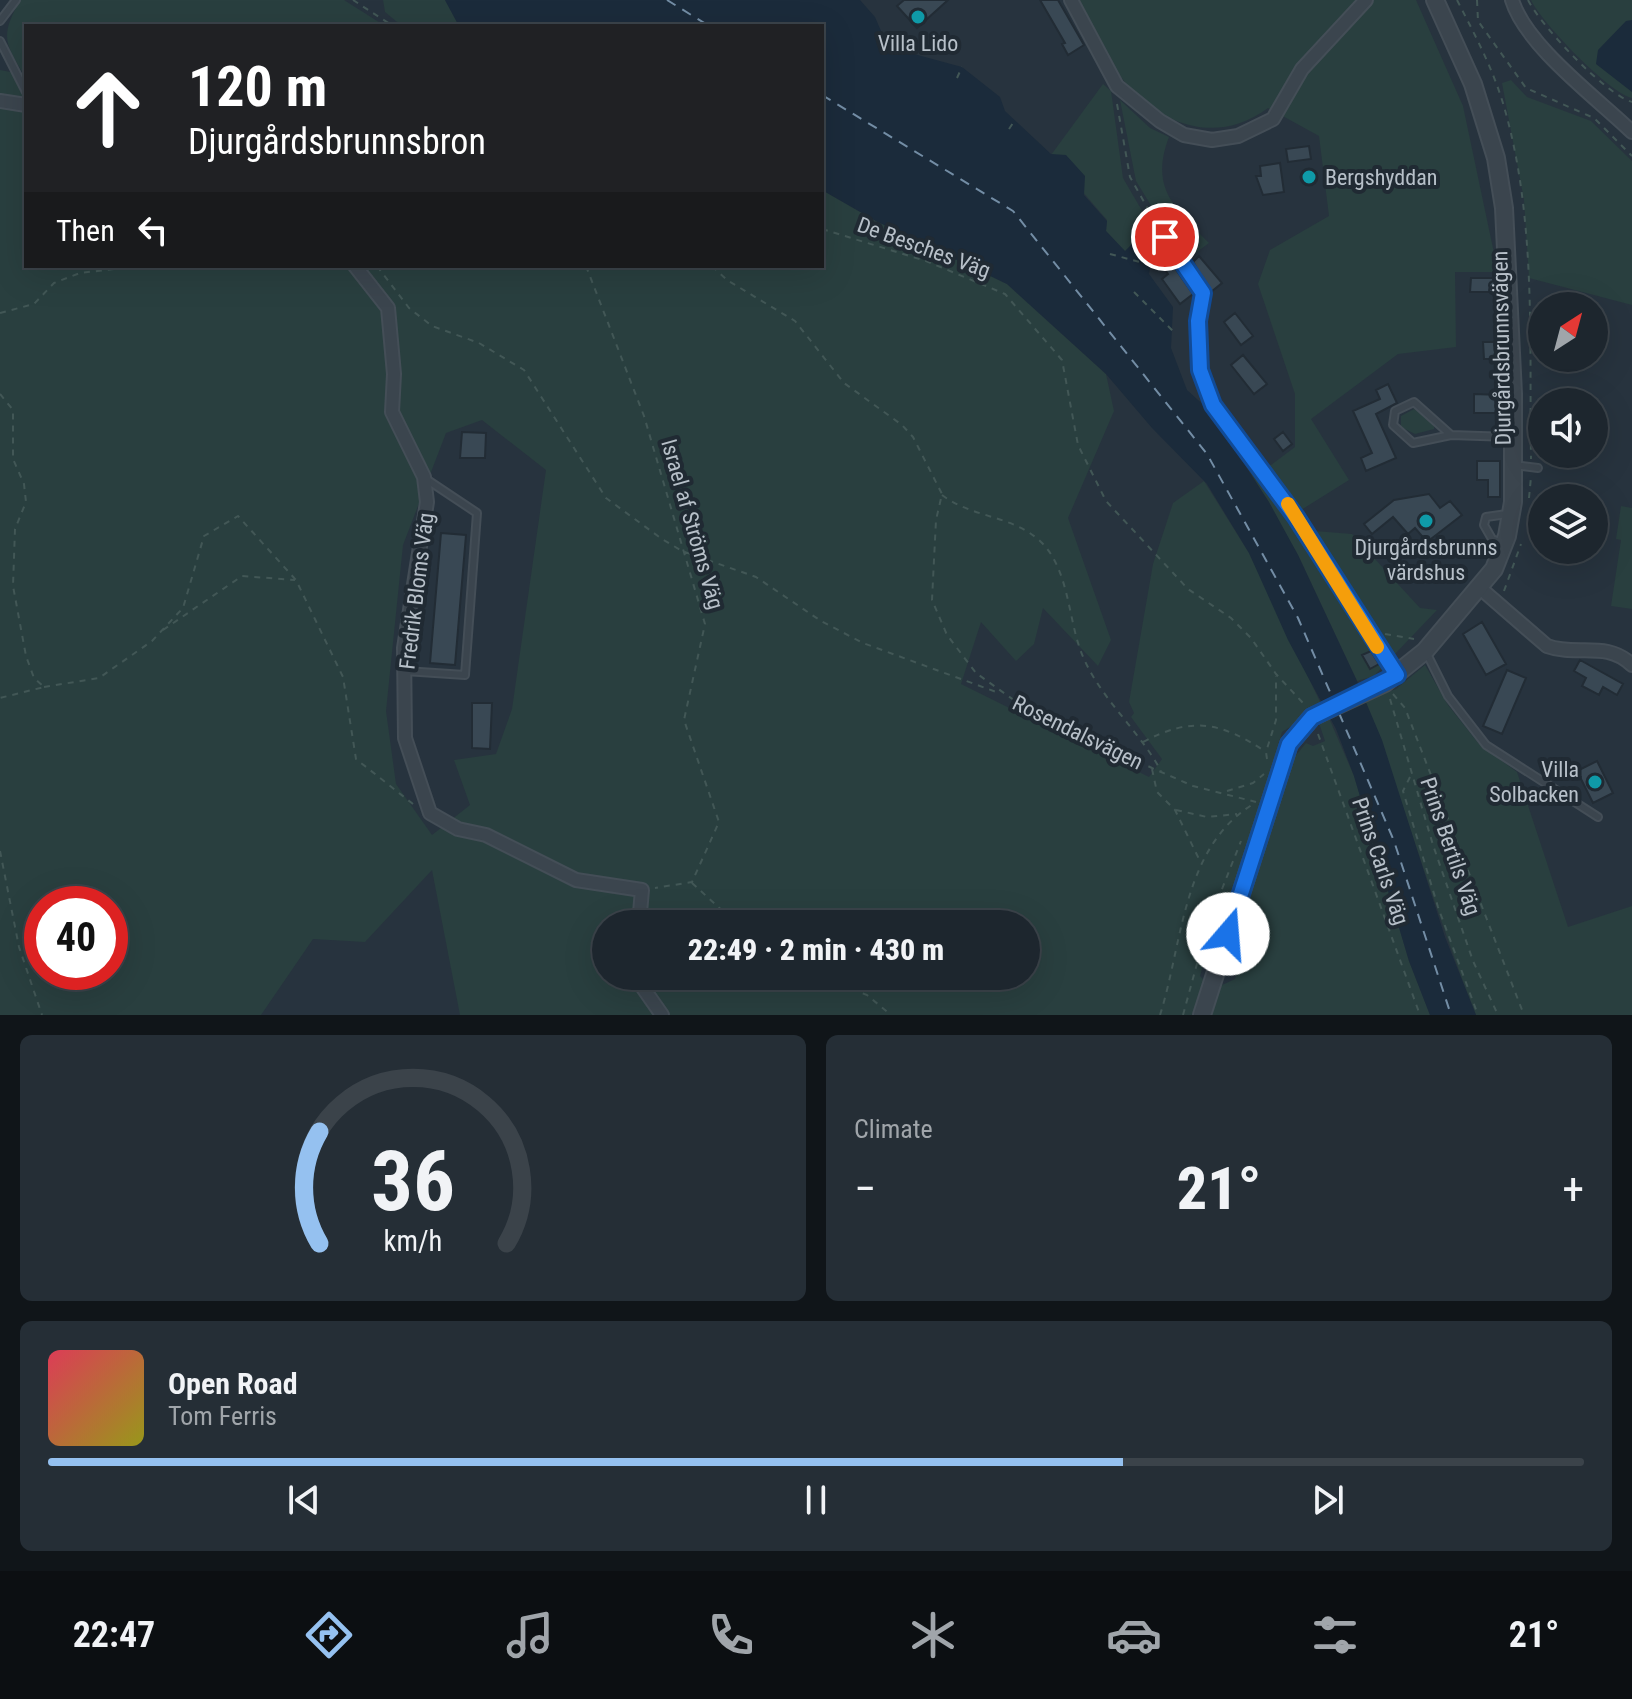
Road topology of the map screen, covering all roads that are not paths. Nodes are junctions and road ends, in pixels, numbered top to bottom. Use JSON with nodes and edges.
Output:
{"nodes":[{"id":1,"x":16,"y":0,"type":"edge"},
{"id":2,"x":1071,"y":0,"type":"edge"},
{"id":3,"x":1366,"y":0,"type":"edge"},
{"id":4,"x":1435,"y":0,"type":"edge"},
{"id":5,"x":1512,"y":0,"type":"edge"},
{"id":6,"x":0,"y":21,"type":"edge"},
{"id":7,"x":0,"y":41,"type":"edge"},
{"id":8,"x":24,"y":88,"type":"edge"},
{"id":9,"x":0,"y":101,"type":"edge"},
{"id":10,"x":24,"y":105,"type":"edge"},
{"id":11,"x":1632,"y":132,"type":"edge"},
{"id":12,"x":1165,"y":237,"type":"road end"},
{"id":13,"x":357,"y":268,"type":"edge"},
{"id":14,"x":1451,"y":435,"type":"junction"},
{"id":15,"x":1514,"y":438,"type":"junction"},
{"id":16,"x":1513,"y":465,"type":"junction"},
{"id":17,"x":1528,"y":467,"type":"edge"},
{"id":18,"x":424,"y":477,"type":"junction"},
{"id":19,"x":1511,"y":514,"type":"junction"},
{"id":20,"x":1505,"y":544,"type":"junction"},
{"id":21,"x":1480,"y":588,"type":"junction"},
{"id":22,"x":1420,"y":645,"type":"junction"},
{"id":23,"x":1632,"y":665,"type":"edge"},
{"id":24,"x":405,"y":671,"type":"junction"},
{"id":25,"x":1397,"y":675,"type":"junction"},
{"id":26,"x":1598,"y":817,"type":"dead end"},
{"id":27,"x":640,"y":910,"type":"edge"},
{"id":28,"x":644,"y":990,"type":"edge"},
{"id":29,"x":662,"y":1015,"type":"edge"},
{"id":30,"x":1202,"y":1015,"type":"edge"}],
"edges":[{"from":1,"to":6,"type":"lane"},
{"from":2,"to":3,"type":"street"},
{"from":4,"to":15,"type":"street","name":"Djurgårdsbrunnsvägen"},
{"from":5,"to":11,"type":"street"},
{"from":7,"to":8,"type":"lane"},
{"from":9,"to":10,"type":"street"},
{"from":12,"to":25,"type":"street"},
{"from":13,"to":18,"type":"street","name":"Fredrik Bloms Väg"},
{"from":14,"to":14,"type":"lane"},
{"from":14,"to":15,"type":"lane"},
{"from":15,"to":16,"type":"street","name":"Djurgårdsbrunnsvägen"},
{"from":16,"to":17,"type":"lane"},
{"from":16,"to":19,"type":"street","name":"Djurgårdsbrunnsvägen"},
{"from":18,"to":24,"type":"street","name":"Fredrik Bloms Väg"},
{"from":18,"to":24,"type":"lane"},
{"from":19,"to":20,"type":"street","name":"Djurgårdsbrunnsvägen"},
{"from":19,"to":20,"type":"lane"},
{"from":20,"to":21,"type":"street","name":"Djurgårdsbrunnsvägen"},
{"from":21,"to":22,"type":"street","name":"Djurgårdsbrunnsvägen"},
{"from":21,"to":23,"type":"street"},
{"from":22,"to":25,"type":"street","name":"Djurgårdsbrunnsvägen"},
{"from":22,"to":26,"type":"lane"},
{"from":24,"to":27,"type":"street","name":"Fredrik Bloms Väg"},
{"from":25,"to":30,"type":"street","name":"Djurgårdsbrunnsvägen"},
{"from":28,"to":29,"type":"street"}]}
